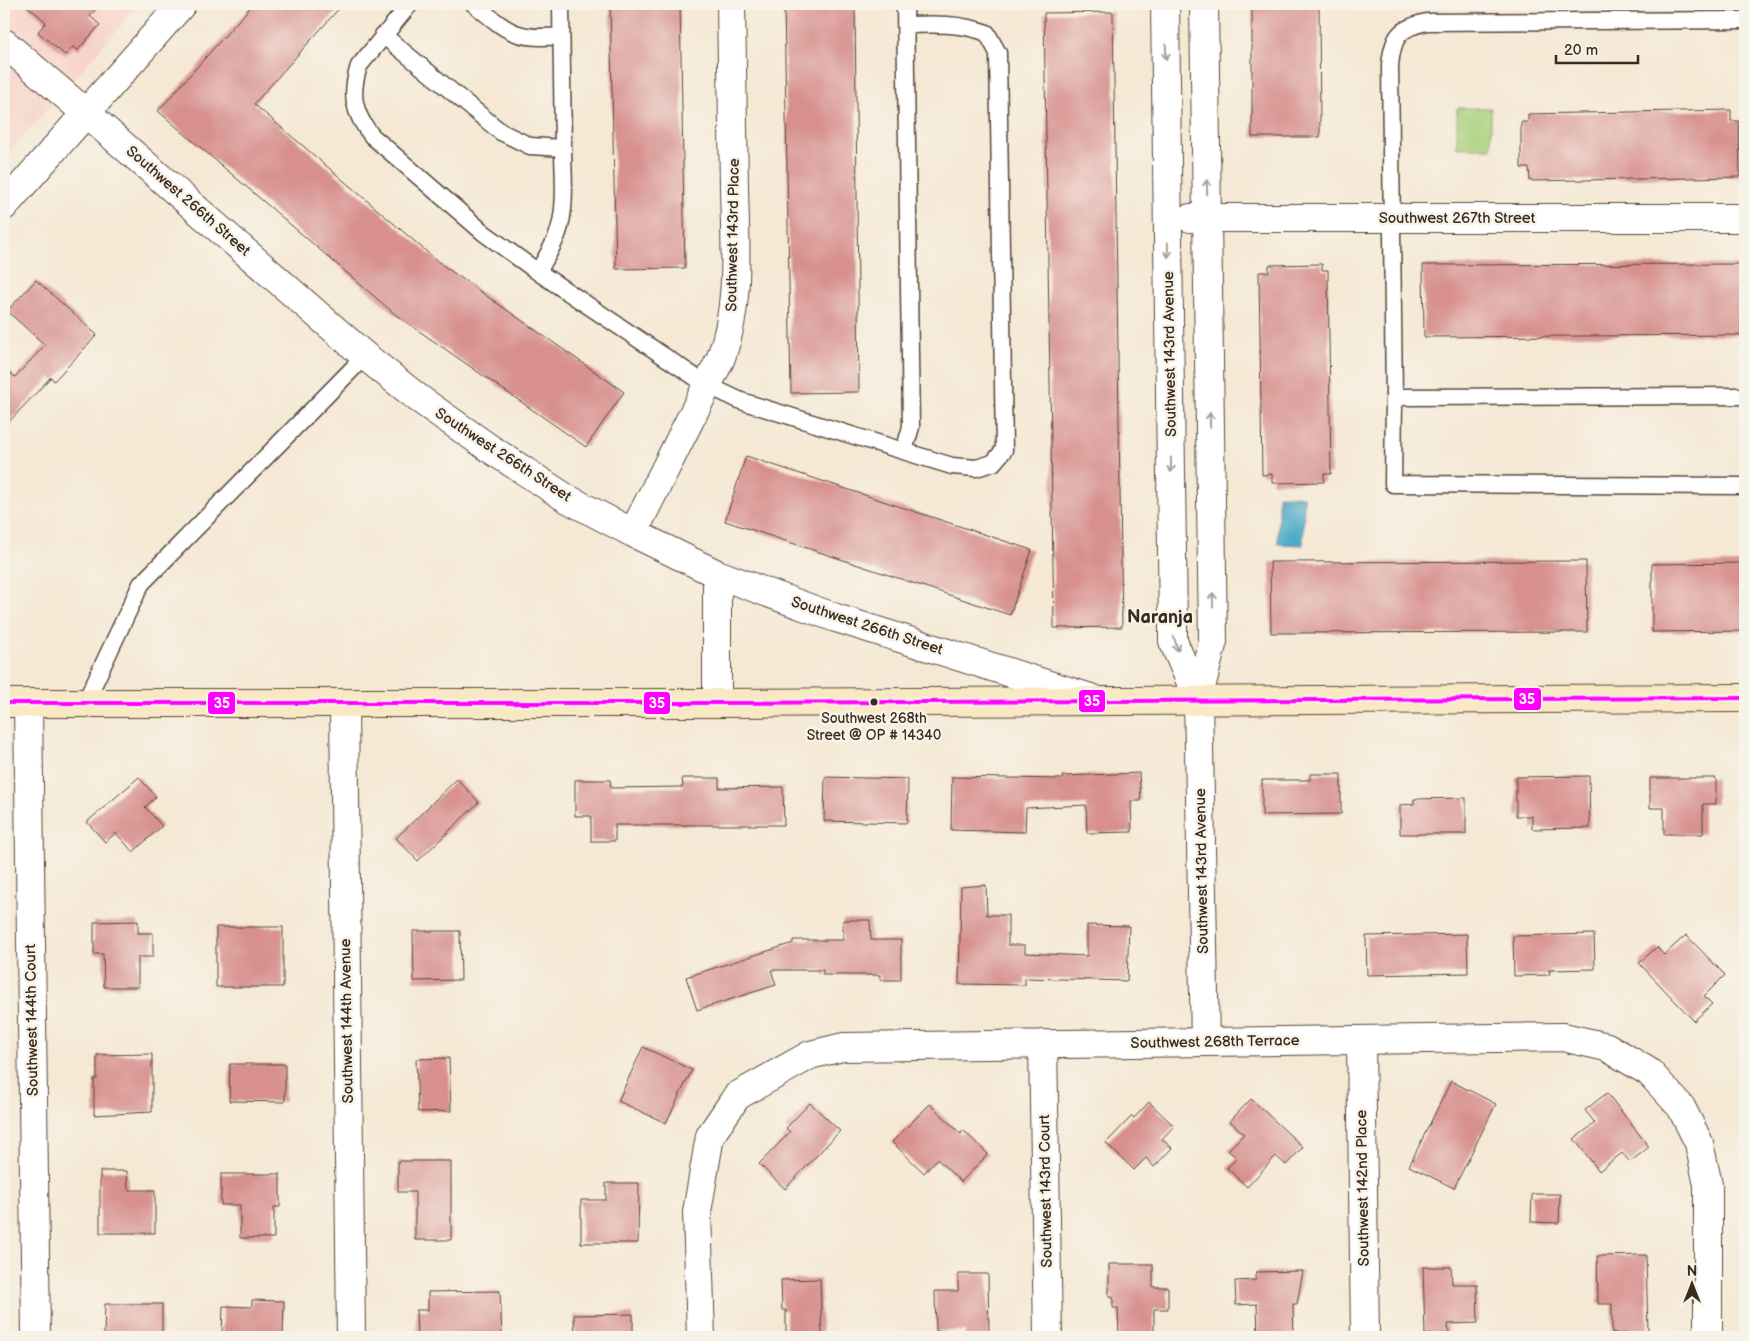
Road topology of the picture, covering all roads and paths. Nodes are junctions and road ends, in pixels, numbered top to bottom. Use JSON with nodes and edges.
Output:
{"nodes":[{"id":1,"x":182,"y":4,"type":"edge"},
{"id":2,"x":410,"y":4,"type":"edge"},
{"id":3,"x":474,"y":4,"type":"edge"},
{"id":4,"x":561,"y":4,"type":"edge"},
{"id":5,"x":731,"y":4,"type":"edge"},
{"id":6,"x":906,"y":4,"type":"edge"},
{"id":7,"x":1165,"y":4,"type":"edge"},
{"id":8,"x":1204,"y":4,"type":"edge"},
{"id":9,"x":1745,"y":20,"type":"edge"},
{"id":10,"x":906,"y":25,"type":"junction"},
{"id":11,"x":383,"y":35,"type":"junction"},
{"id":12,"x":561,"y":36,"type":"junction"},
{"id":13,"x":7,"y":51,"type":"edge"},
{"id":14,"x":86,"y":113,"type":"junction"},
{"id":15,"x":563,"y":148,"type":"junction"},
{"id":16,"x":4,"y":206,"type":"edge"},
{"id":17,"x":1168,"y":218,"type":"junction"},
{"id":18,"x":1207,"y":218,"type":"junction"},
{"id":19,"x":1392,"y":218,"type":"junction"},
{"id":20,"x":1745,"y":218,"type":"edge"},
{"id":21,"x":538,"y":272,"type":"junction"},
{"id":22,"x":365,"y":356,"type":"junction"},
{"id":23,"x":707,"y":385,"type":"junction"},
{"id":24,"x":1745,"y":396,"type":"edge"},
{"id":25,"x":1394,"y":397,"type":"junction"},
{"id":26,"x":904,"y":451,"type":"junction"},
{"id":27,"x":1745,"y":486,"type":"edge"},
{"id":28,"x":633,"y":533,"type":"junction"},
{"id":29,"x":717,"y":574,"type":"junction"},
{"id":30,"x":1745,"y":698,"type":"edge"},
{"id":31,"x":1198,"y":699,"type":"junction"},
{"id":32,"x":1098,"y":700,"type":"junction"},
{"id":33,"x":16,"y":703,"type":"edge"},
{"id":34,"x":85,"y":703,"type":"junction"},
{"id":35,"x":716,"y":703,"type":"junction"},
{"id":36,"x":344,"y":704,"type":"junction"},
{"id":37,"x":1361,"y":1040,"type":"junction"},
{"id":38,"x":1206,"y":1042,"type":"junction"},
{"id":39,"x":1043,"y":1044,"type":"junction"},
{"id":40,"x":36,"y":1337,"type":"edge"},
{"id":41,"x":351,"y":1337,"type":"edge"},
{"id":42,"x":701,"y":1337,"type":"edge"},
{"id":43,"x":1048,"y":1337,"type":"edge"},
{"id":44,"x":1365,"y":1337,"type":"edge"},
{"id":45,"x":1708,"y":1337,"type":"edge"}],
"edges":[{"from":1,"to":14,"type":"street"},
{"from":2,"to":11,"type":"lane"},
{"from":3,"to":12,"type":"lane"},
{"from":4,"to":12,"type":"lane"},
{"from":5,"to":23,"type":"street","name":"Southwest 143rd Place"},
{"from":6,"to":10,"type":"lane"},
{"from":7,"to":17,"type":"street","name":"Southwest 143rd Avenue","one_way":true},
{"from":18,"to":8,"type":"street","name":"Southwest 143rd Avenue","one_way":true},
{"from":9,"to":19,"type":"lane"},
{"from":10,"to":26,"type":"lane"},
{"from":10,"to":26,"type":"lane"},
{"from":11,"to":15,"type":"lane"},
{"from":11,"to":21,"type":"lane"},
{"from":12,"to":15,"type":"lane"},
{"from":13,"to":14,"type":"street","name":"Southwest 266th Street"},
{"from":14,"to":16,"type":"street"},
{"from":14,"to":22,"type":"street","name":"Southwest 266th Street"},
{"from":15,"to":21,"type":"lane"},
{"from":17,"to":18,"type":"street","name":"Southwest 267th Street"},
{"from":17,"to":31,"type":"street","name":"Southwest 143rd Avenue","one_way":true},
{"from":18,"to":19,"type":"street","name":"Southwest 267th Street"},
{"from":31,"to":18,"type":"street","name":"Southwest 143rd Avenue","one_way":true},
{"from":19,"to":20,"type":"street","name":"Southwest 267th Street"},
{"from":19,"to":25,"type":"lane"},
{"from":21,"to":23,"type":"lane"},
{"from":22,"to":28,"type":"street","name":"Southwest 266th Street"},
{"from":22,"to":34,"type":"lane"},
{"from":23,"to":26,"type":"lane"},
{"from":23,"to":28,"type":"street","name":"Southwest 143rd Place"},
{"from":24,"to":25,"type":"lane"},
{"from":25,"to":27,"type":"lane"},
{"from":28,"to":29,"type":"street","name":"Southwest 266th Street"},
{"from":29,"to":32,"type":"street","name":"Southwest 266th Street"},
{"from":29,"to":35,"type":"street"},
{"from":30,"to":31,"type":"main road"},
{"from":31,"to":32,"type":"main road"},
{"from":31,"to":38,"type":"street","name":"Southwest 143rd Avenue"},
{"from":32,"to":35,"type":"main road"},
{"from":33,"to":34,"type":"main road"},
{"from":33,"to":40,"type":"street","name":"Southwest 144th Court"},
{"from":34,"to":36,"type":"main road"},
{"from":35,"to":36,"type":"main road"},
{"from":36,"to":41,"type":"street","name":"Southwest 144th Avenue"},
{"from":37,"to":38,"type":"street","name":"Southwest 268th Terrace"},
{"from":37,"to":44,"type":"street","name":"Southwest 142nd Place"},
{"from":37,"to":45,"type":"street","name":"Southwest 268th Terrace"},
{"from":38,"to":39,"type":"street","name":"Southwest 268th Terrace"},
{"from":39,"to":42,"type":"street","name":"Southwest 268th Terrace"},
{"from":39,"to":43,"type":"street","name":"Southwest 143rd Court"}]}
